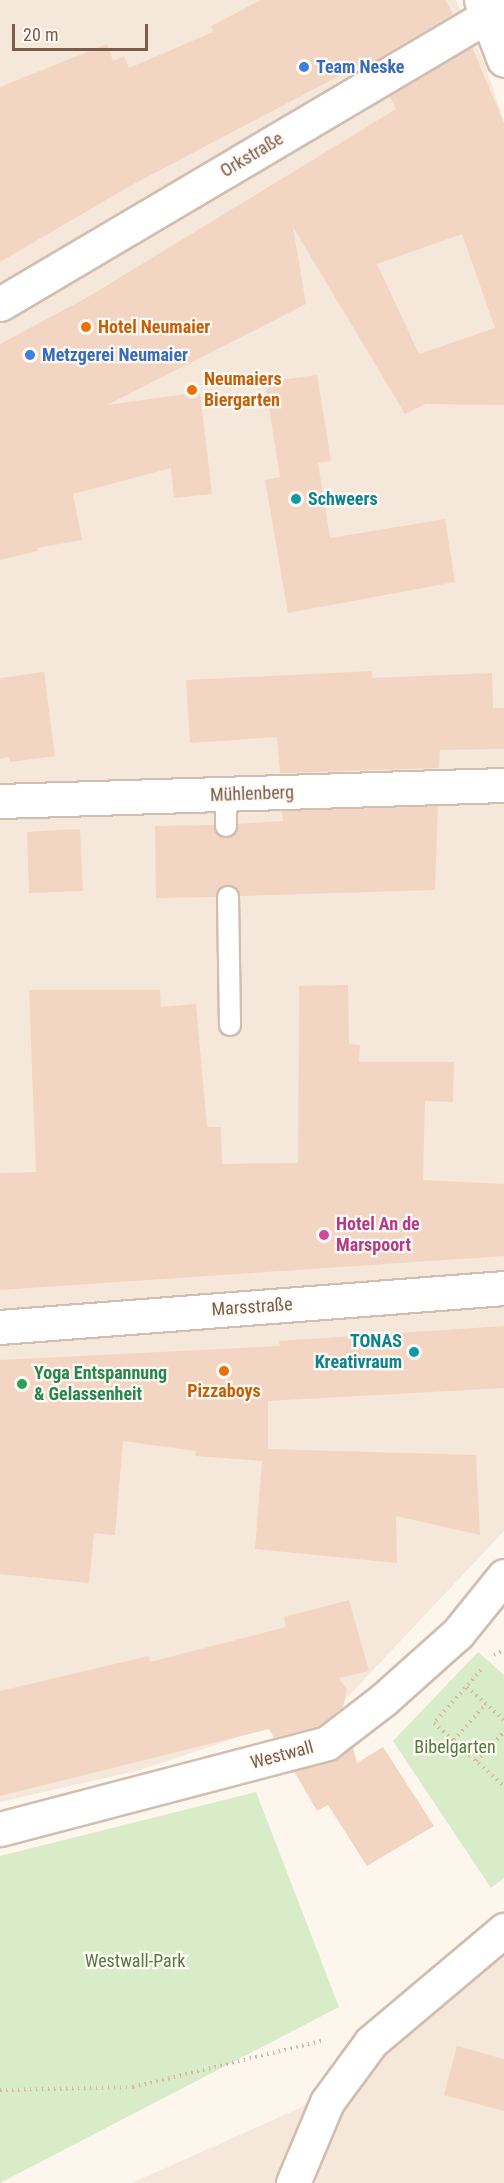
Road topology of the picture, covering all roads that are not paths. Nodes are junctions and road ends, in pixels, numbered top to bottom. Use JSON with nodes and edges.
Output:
{"nodes":[{"id":1,"x":491,"y":7,"type":"edge"},
{"id":2,"x":504,"y":60,"type":"edge"},
{"id":3,"x":0,"y":304,"type":"edge"},
{"id":4,"x":504,"y":785,"type":"edge"},
{"id":5,"x":0,"y":801,"type":"edge"},
{"id":6,"x":228,"y":897,"type":"dead end"},
{"id":7,"x":230,"y":1025,"type":"dead end"},
{"id":8,"x":504,"y":1288,"type":"edge"},
{"id":9,"x":0,"y":1327,"type":"edge"},
{"id":10,"x":504,"y":1576,"type":"edge"},
{"id":11,"x":0,"y":1829,"type":"edge"},
{"id":12,"x":504,"y":1930,"type":"edge"},
{"id":13,"x":292,"y":2183,"type":"edge"}],
"edges":[{"from":1,"to":2,"type":"street"},
{"from":1,"to":3,"type":"street","name":"Orkstraße"},
{"from":4,"to":5,"type":"street","name":"Mühlenberg"},
{"from":6,"to":7,"type":"lane"},
{"from":8,"to":9,"type":"street","name":"Marsstraße"},
{"from":10,"to":11,"type":"street","name":"Westwall"},
{"from":12,"to":13,"type":"street"}]}
